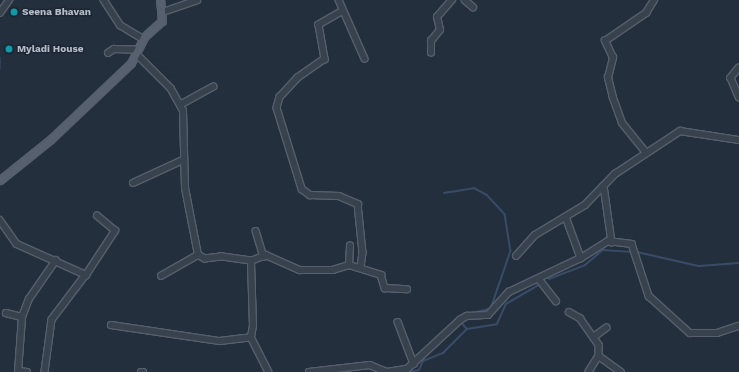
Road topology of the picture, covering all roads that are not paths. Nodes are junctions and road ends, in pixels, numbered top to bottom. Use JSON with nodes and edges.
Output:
{"nodes":[{"id":1,"x":9,"y":0,"type":"edge"},
{"id":2,"x":104,"y":0,"type":"edge"},
{"id":3,"x":160,"y":0,"type":"edge"},
{"id":4,"x":197,"y":0,"type":"edge"},
{"id":5,"x":339,"y":0,"type":"edge"},
{"id":6,"x":452,"y":0,"type":"edge"},
{"id":7,"x":465,"y":0,"type":"edge"},
{"id":8,"x":654,"y":0,"type":"edge"},
{"id":9,"x":473,"y":7,"type":"dead end"},
{"id":10,"x":343,"y":11,"type":"junction"},
{"id":11,"x":163,"y":12,"type":"junction"},
{"id":12,"x":0,"y":13,"type":"edge"},
{"id":13,"x":143,"y":39,"type":"junction"},
{"id":14,"x":137,"y":52,"type":"junction"},
{"id":15,"x":108,"y":53,"type":"dead end"},
{"id":16,"x":432,"y":53,"type":"dead end"},
{"id":17,"x":365,"y":59,"type":"dead end"},
{"id":18,"x":739,"y":68,"type":"edge"},
{"id":19,"x":213,"y":87,"type":"dead end"},
{"id":20,"x":739,"y":97,"type":"edge"},
{"id":21,"x":180,"y":105,"type":"junction"},
{"id":22,"x":739,"y":140,"type":"edge"},
{"id":23,"x":646,"y":153,"type":"junction"},
{"id":24,"x":183,"y":160,"type":"junction"},
{"id":25,"x":0,"y":180,"type":"edge"},
{"id":26,"x":133,"y":183,"type":"dead end"},
{"id":27,"x":604,"y":186,"type":"junction"},
{"id":28,"x":97,"y":216,"type":"dead end"},
{"id":29,"x":566,"y":217,"type":"junction"},
{"id":30,"x":0,"y":220,"type":"edge"},
{"id":31,"x":256,"y":231,"type":"dead end"},
{"id":32,"x":612,"y":242,"type":"junction"},
{"id":33,"x":350,"y":246,"type":"dead end"},
{"id":34,"x":198,"y":255,"type":"junction"},
{"id":35,"x":264,"y":256,"type":"junction"},
{"id":36,"x":516,"y":256,"type":"dead end"},
{"id":37,"x":582,"y":258,"type":"junction"},
{"id":38,"x":56,"y":260,"type":"junction"},
{"id":39,"x":251,"y":262,"type":"junction"},
{"id":40,"x":349,"y":265,"type":"junction"},
{"id":41,"x":361,"y":268,"type":"junction"},
{"id":42,"x":86,"y":275,"type":"junction"},
{"id":43,"x":161,"y":276,"type":"dead end"},
{"id":44,"x":539,"y":279,"type":"junction"},
{"id":45,"x":407,"y":289,"type":"dead end"},
{"id":46,"x":556,"y":301,"type":"dead end"},
{"id":47,"x":569,"y":312,"type":"dead end"},
{"id":48,"x":6,"y":313,"type":"dead end"},
{"id":49,"x":22,"y":317,"type":"junction"},
{"id":50,"x":398,"y":322,"type":"dead end"},
{"id":51,"x":111,"y":325,"type":"dead end"},
{"id":52,"x":739,"y":326,"type":"edge"},
{"id":53,"x":606,"y":328,"type":"dead end"},
{"id":54,"x":595,"y":336,"type":"junction"},
{"id":55,"x":251,"y":337,"type":"junction"},
{"id":56,"x":599,"y":356,"type":"junction"},
{"id":57,"x":414,"y":364,"type":"junction"},
{"id":58,"x":18,"y":372,"type":"edge"},
{"id":59,"x":27,"y":372,"type":"edge"},
{"id":60,"x":45,"y":372,"type":"edge"},
{"id":61,"x":269,"y":372,"type":"edge"},
{"id":62,"x":309,"y":372,"type":"edge"},
{"id":63,"x":589,"y":372,"type":"edge"},
{"id":64,"x":621,"y":372,"type":"edge"}],
"edges":[{"from":1,"to":12,"type":"street"},
{"from":2,"to":13,"type":"street"},
{"from":3,"to":11,"type":"main road"},
{"from":4,"to":11,"type":"street"},
{"from":5,"to":10,"type":"street"},
{"from":6,"to":16,"type":"street"},
{"from":7,"to":9,"type":"street"},
{"from":8,"to":23,"type":"street"},
{"from":10,"to":17,"type":"street"},
{"from":10,"to":41,"type":"street"},
{"from":11,"to":13,"type":"main road"},
{"from":13,"to":14,"type":"main road"},
{"from":14,"to":15,"type":"street"},
{"from":14,"to":21,"type":"street"},
{"from":14,"to":25,"type":"main road"},
{"from":18,"to":20,"type":"street"},
{"from":19,"to":21,"type":"street"},
{"from":21,"to":24,"type":"street"},
{"from":22,"to":23,"type":"street"},
{"from":23,"to":27,"type":"street"},
{"from":24,"to":26,"type":"street"},
{"from":24,"to":34,"type":"street"},
{"from":27,"to":29,"type":"street"},
{"from":27,"to":32,"type":"street"},
{"from":28,"to":42,"type":"street"},
{"from":29,"to":36,"type":"street"},
{"from":29,"to":37,"type":"street"},
{"from":30,"to":38,"type":"street"},
{"from":31,"to":35,"type":"street"},
{"from":32,"to":37,"type":"street"},
{"from":32,"to":52,"type":"street"},
{"from":33,"to":40,"type":"street"},
{"from":34,"to":39,"type":"street"},
{"from":34,"to":43,"type":"street"},
{"from":35,"to":39,"type":"street"},
{"from":35,"to":40,"type":"street"},
{"from":37,"to":44,"type":"street"},
{"from":38,"to":42,"type":"street"},
{"from":38,"to":49,"type":"street"},
{"from":39,"to":55,"type":"street"},
{"from":40,"to":41,"type":"street"},
{"from":41,"to":45,"type":"street"},
{"from":42,"to":60,"type":"street"},
{"from":44,"to":46,"type":"street"},
{"from":44,"to":57,"type":"street"},
{"from":47,"to":54,"type":"street"},
{"from":48,"to":49,"type":"street"},
{"from":49,"to":58,"type":"street"},
{"from":50,"to":57,"type":"street"},
{"from":51,"to":55,"type":"street"},
{"from":53,"to":54,"type":"street"},
{"from":54,"to":56,"type":"street"},
{"from":55,"to":61,"type":"street"},
{"from":56,"to":63,"type":"street"},
{"from":56,"to":64,"type":"street"},
{"from":57,"to":62,"type":"street"},
{"from":58,"to":59,"type":"street"}]}
